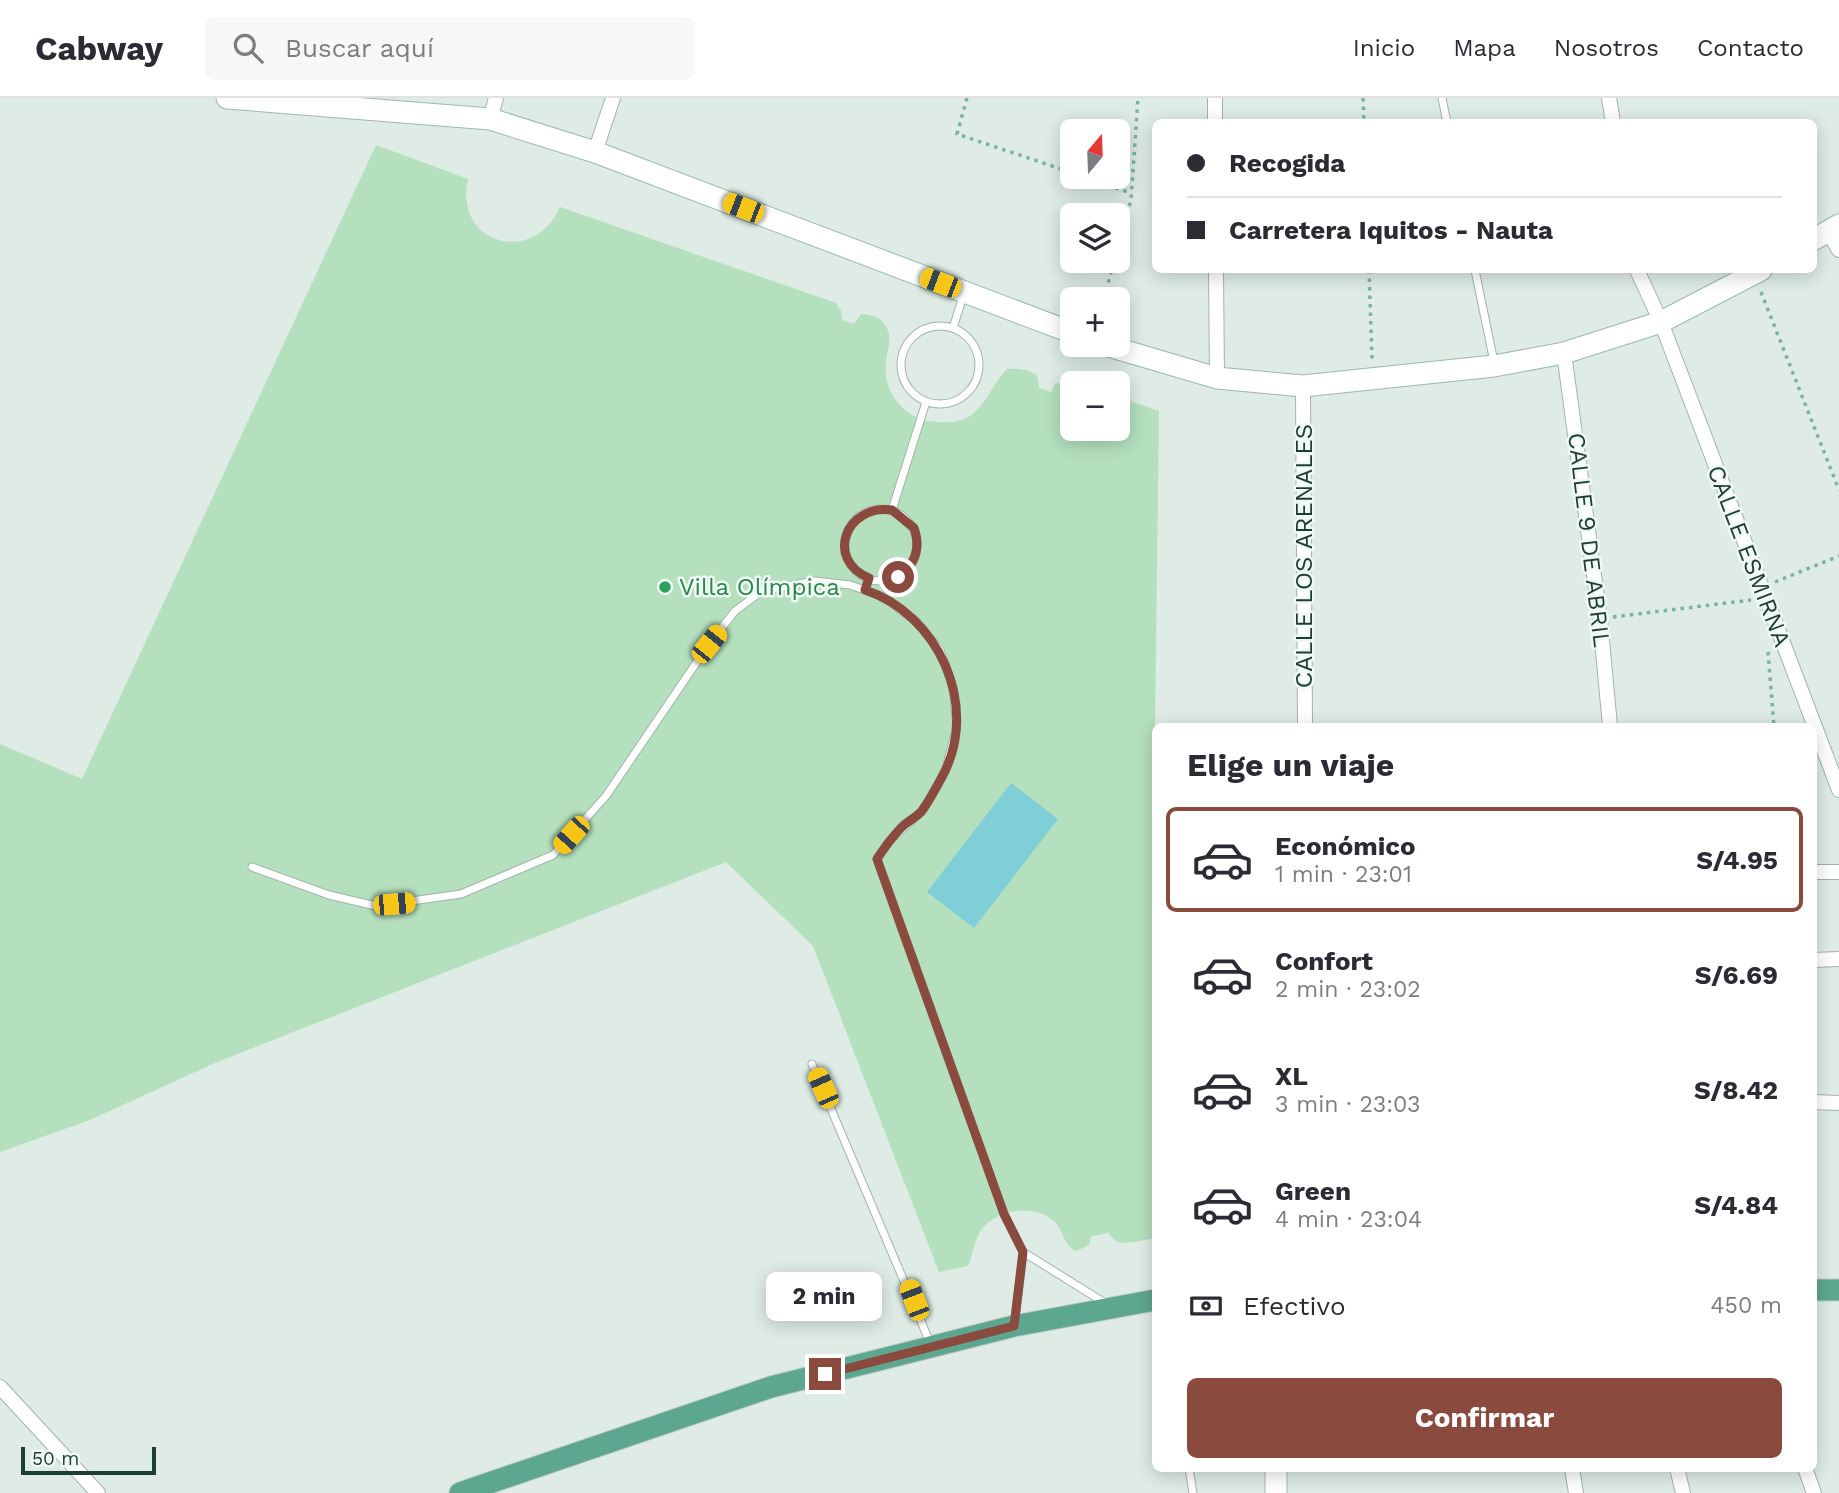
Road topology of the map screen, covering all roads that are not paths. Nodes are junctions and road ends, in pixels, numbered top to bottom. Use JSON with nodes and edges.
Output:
{"nodes":[{"id":1,"x":227,"y":98,"type":"edge"},
{"id":2,"x":496,"y":98,"type":"edge"},
{"id":3,"x":613,"y":98,"type":"edge"},
{"id":4,"x":1215,"y":98,"type":"edge"},
{"id":5,"x":1442,"y":98,"type":"edge"},
{"id":6,"x":1609,"y":98,"type":"edge"},
{"id":7,"x":490,"y":119,"type":"junction"},
{"id":8,"x":1215,"y":119,"type":"edge"},
{"id":9,"x":1446,"y":119,"type":"edge"},
{"id":10,"x":1612,"y":119,"type":"edge"},
{"id":11,"x":595,"y":152,"type":"junction"},
{"id":12,"x":1216,"y":273,"type":"edge"},
{"id":13,"x":1476,"y":273,"type":"edge"},
{"id":14,"x":1638,"y":273,"type":"edge"},
{"id":15,"x":1755,"y":273,"type":"edge"},
{"id":16,"x":964,"y":292,"type":"junction"},
{"id":17,"x":1661,"y":322,"type":"junction"},
{"id":18,"x":953,"y":328,"type":"junction"},
{"id":19,"x":1060,"y":328,"type":"edge"},
{"id":20,"x":1130,"y":352,"type":"edge"},
{"id":21,"x":1564,"y":354,"type":"junction"},
{"id":22,"x":1494,"y":366,"type":"junction"},
{"id":23,"x":1217,"y":378,"type":"junction"},
{"id":24,"x":1303,"y":386,"type":"junction"},
{"id":25,"x":926,"y":402,"type":"junction"},
{"id":26,"x":892,"y":510,"type":"junction"},
{"id":27,"x":869,"y":578,"type":"junction"},
{"id":28,"x":865,"y":590,"type":"junction"},
{"id":29,"x":1305,"y":723,"type":"edge"},
{"id":30,"x":1610,"y":723,"type":"edge"},
{"id":31,"x":1813,"y":723,"type":"edge"},
{"id":32,"x":1817,"y":734,"type":"edge"},
{"id":33,"x":1839,"y":790,"type":"edge"},
{"id":34,"x":253,"y":867,"type":"dead end"},
{"id":35,"x":1817,"y":872,"type":"edge"},
{"id":36,"x":1839,"y":872,"type":"edge"},
{"id":37,"x":1839,"y":959,"type":"edge"},
{"id":38,"x":1817,"y":960,"type":"edge"},
{"id":39,"x":812,"y":1064,"type":"dead end"},
{"id":40,"x":1817,"y":1102,"type":"edge"},
{"id":41,"x":1839,"y":1103,"type":"edge"},
{"id":42,"x":1023,"y":1252,"type":"junction"},
{"id":43,"x":1817,"y":1290,"type":"edge"},
{"id":44,"x":1839,"y":1290,"type":"edge"},
{"id":45,"x":1152,"y":1301,"type":"edge"},
{"id":46,"x":1112,"y":1308,"type":"junction"},
{"id":47,"x":1014,"y":1326,"type":"junction"},
{"id":48,"x":932,"y":1346,"type":"junction"},
{"id":49,"x":0,"y":1387,"type":"edge"},
{"id":50,"x":1190,"y":1472,"type":"edge"},
{"id":51,"x":1276,"y":1472,"type":"edge"},
{"id":52,"x":1573,"y":1472,"type":"edge"},
{"id":53,"x":1678,"y":1472,"type":"edge"},
{"id":54,"x":1806,"y":1472,"type":"edge"},
{"id":55,"x":98,"y":1493,"type":"edge"},
{"id":56,"x":460,"y":1493,"type":"edge"},
{"id":57,"x":1193,"y":1493,"type":"edge"},
{"id":58,"x":1276,"y":1493,"type":"edge"},
{"id":59,"x":1576,"y":1493,"type":"edge"},
{"id":60,"x":1683,"y":1493,"type":"edge"},
{"id":61,"x":1814,"y":1493,"type":"edge"}],
"edges":[{"from":1,"to":7,"type":"street"},
{"from":2,"to":7,"type":"street"},
{"from":3,"to":11,"type":"street"},
{"from":4,"to":8,"type":"street"},
{"from":5,"to":9,"type":"lane"},
{"from":6,"to":10,"type":"street"},
{"from":7,"to":11,"type":"street"},
{"from":11,"to":16,"type":"street"},
{"from":12,"to":23,"type":"street"},
{"from":13,"to":22,"type":"lane"},
{"from":14,"to":17,"type":"street","name":"CALLE ESMIRNA"},
{"from":15,"to":17,"type":"street"},
{"from":16,"to":18,"type":"lane"},
{"from":16,"to":19,"type":"street"},
{"from":17,"to":21,"type":"street"},
{"from":17,"to":31,"type":"street","name":"CALLE ESMIRNA"},
{"from":18,"to":25,"type":"lane"},
{"from":18,"to":25,"type":"lane"},
{"from":20,"to":23,"type":"street"},
{"from":21,"to":22,"type":"street"},
{"from":21,"to":30,"type":"street","name":"CALLE 9 DE ABRIL"},
{"from":22,"to":24,"type":"street"},
{"from":23,"to":24,"type":"street"},
{"from":24,"to":29,"type":"street","name":"CALLE LOS ARENALES"},
{"from":25,"to":26,"type":"lane"},
{"from":26,"to":27,"type":"lane"},
{"from":26,"to":27,"type":"lane"},
{"from":27,"to":28,"type":"lane"},
{"from":28,"to":34,"type":"lane"},
{"from":28,"to":42,"type":"lane"},
{"from":32,"to":33,"type":"street","name":"CALLE ESMIRNA"},
{"from":35,"to":36,"type":"street"},
{"from":37,"to":38,"type":"street"},
{"from":39,"to":48,"type":"lane"},
{"from":40,"to":41,"type":"street"},
{"from":42,"to":46,"type":"lane"},
{"from":42,"to":47,"type":"lane"},
{"from":43,"to":44,"type":"main road"},
{"from":45,"to":46,"type":"main road"},
{"from":46,"to":47,"type":"main road"},
{"from":47,"to":48,"type":"main road"},
{"from":48,"to":56,"type":"main road"},
{"from":49,"to":55,"type":"street"},
{"from":50,"to":57,"type":"lane"},
{"from":51,"to":58,"type":"street"},
{"from":52,"to":59,"type":"street"},
{"from":53,"to":60,"type":"street"},
{"from":54,"to":61,"type":"street"}]}
